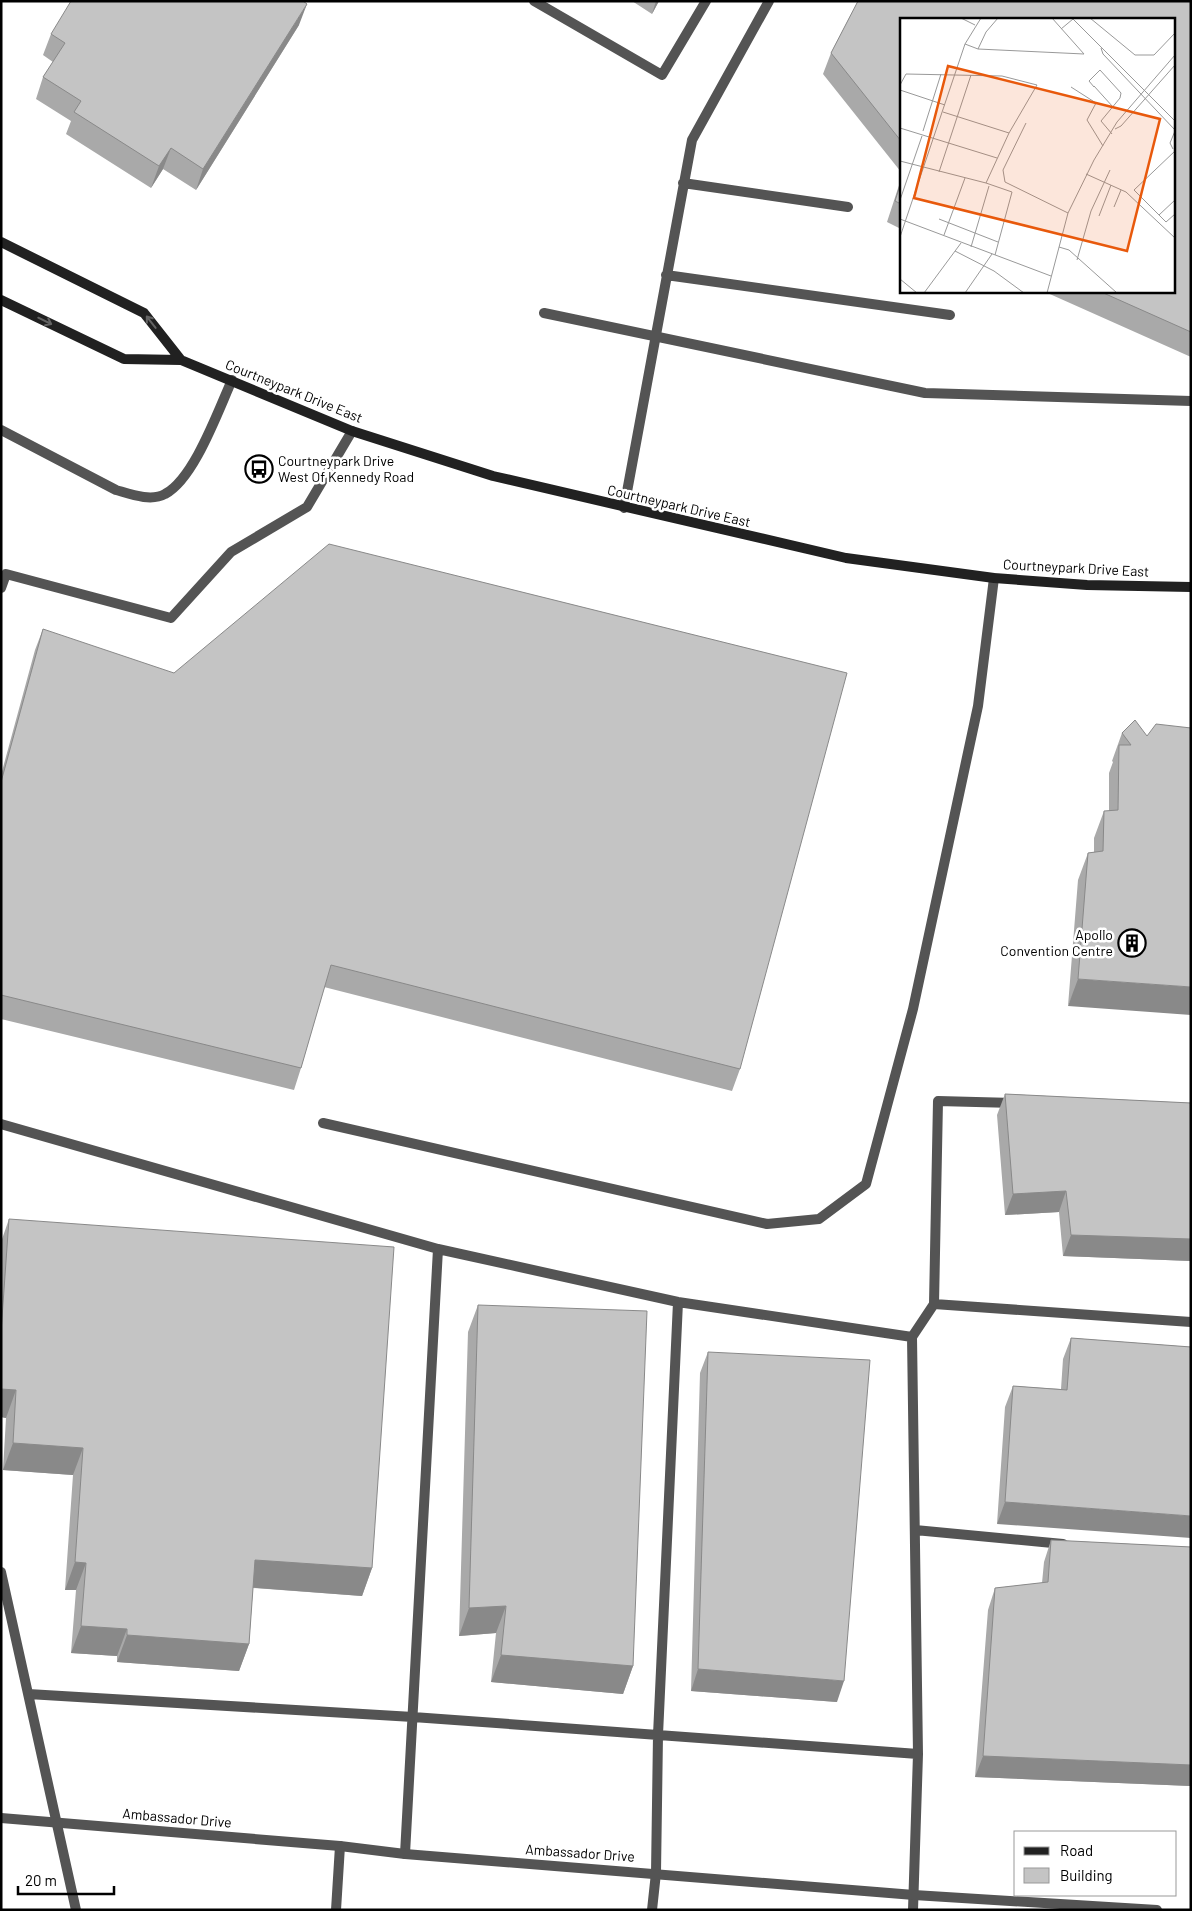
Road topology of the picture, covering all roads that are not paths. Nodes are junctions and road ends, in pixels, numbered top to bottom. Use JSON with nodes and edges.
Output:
{"nodes":[{"id":1,"x":534,"y":1,"type":"edge"},
{"id":2,"x":706,"y":1,"type":"edge"},
{"id":3,"x":769,"y":1,"type":"edge"},
{"id":4,"x":684,"y":184,"type":"junction"},
{"id":5,"x":848,"y":206,"type":"dead end"},
{"id":6,"x":1,"y":242,"type":"edge"},
{"id":7,"x":666,"y":275,"type":"junction"},
{"id":8,"x":1,"y":300,"type":"edge"},
{"id":9,"x":544,"y":313,"type":"dead end"},
{"id":10,"x":950,"y":315,"type":"dead end"},
{"id":11,"x":655,"y":338,"type":"junction"},
{"id":12,"x":181,"y":360,"type":"junction"},
{"id":13,"x":232,"y":380,"type":"junction"},
{"id":14,"x":1191,"y":401,"type":"edge"},
{"id":15,"x":1,"y":430,"type":"edge"},
{"id":16,"x":352,"y":431,"type":"junction"},
{"id":17,"x":624,"y":508,"type":"junction"},
{"id":18,"x":994,"y":578,"type":"junction"},
{"id":19,"x":1191,"y":587,"type":"edge"},
{"id":20,"x":1,"y":588,"type":"edge"},
{"id":21,"x":1026,"y":1103,"type":"edge"},
{"id":22,"x":323,"y":1123,"type":"dead end"},
{"id":23,"x":1,"y":1124,"type":"edge"},
{"id":24,"x":438,"y":1249,"type":"junction"},
{"id":25,"x":678,"y":1302,"type":"junction"},
{"id":26,"x":934,"y":1304,"type":"junction"},
{"id":27,"x":1191,"y":1322,"type":"edge"},
{"id":28,"x":912,"y":1337,"type":"junction"},
{"id":29,"x":915,"y":1530,"type":"junction"},
{"id":30,"x":1073,"y":1545,"type":"edge"},
{"id":31,"x":1,"y":1572,"type":"edge"},
{"id":32,"x":28,"y":1694,"type":"junction"},
{"id":33,"x":413,"y":1717,"type":"junction"},
{"id":34,"x":658,"y":1735,"type":"junction"},
{"id":35,"x":918,"y":1754,"type":"junction"},
{"id":36,"x":1,"y":1818,"type":"edge"},
{"id":37,"x":56,"y":1821,"type":"junction"},
{"id":38,"x":340,"y":1846,"type":"junction"},
{"id":39,"x":405,"y":1854,"type":"junction"},
{"id":40,"x":656,"y":1873,"type":"junction"},
{"id":41,"x":914,"y":1895,"type":"junction"},
{"id":42,"x":76,"y":1910,"type":"edge"},
{"id":43,"x":336,"y":1910,"type":"edge"},
{"id":44,"x":652,"y":1910,"type":"edge"},
{"id":45,"x":913,"y":1910,"type":"edge"},
{"id":46,"x":1157,"y":1910,"type":"edge"}],
"edges":[{"from":1,"to":2,"type":"street"},
{"from":3,"to":4,"type":"street"},
{"from":4,"to":5,"type":"street"},
{"from":4,"to":7,"type":"street"},
{"from":12,"to":6,"type":"main road","one_way":true},
{"from":7,"to":10,"type":"street"},
{"from":7,"to":11,"type":"street"},
{"from":8,"to":12,"type":"main road","name":"Courtneypark Drive East","one_way":true},
{"from":9,"to":11,"type":"street"},
{"from":11,"to":14,"type":"street"},
{"from":11,"to":17,"type":"street"},
{"from":12,"to":13,"type":"main road","name":"Courtneypark Drive East"},
{"from":13,"to":15,"type":"street"},
{"from":13,"to":16,"type":"main road","name":"Courtneypark Drive East"},
{"from":16,"to":17,"type":"main road","name":"Courtneypark Drive East"},
{"from":16,"to":20,"type":"street"},
{"from":17,"to":18,"type":"main road","name":"Courtneypark Drive East"},
{"from":18,"to":19,"type":"main road","name":"Courtneypark Drive East"},
{"from":18,"to":22,"type":"street"},
{"from":21,"to":26,"type":"street"},
{"from":23,"to":24,"type":"street"},
{"from":24,"to":25,"type":"street"},
{"from":24,"to":33,"type":"street"},
{"from":25,"to":28,"type":"street"},
{"from":25,"to":34,"type":"street"},
{"from":26,"to":27,"type":"street"},
{"from":26,"to":28,"type":"street"},
{"from":28,"to":29,"type":"street"},
{"from":29,"to":30,"type":"street"},
{"from":29,"to":35,"type":"street"},
{"from":31,"to":32,"type":"street"},
{"from":32,"to":33,"type":"street"},
{"from":32,"to":37,"type":"street"},
{"from":33,"to":34,"type":"street"},
{"from":33,"to":39,"type":"street"},
{"from":34,"to":35,"type":"street"},
{"from":34,"to":40,"type":"street"},
{"from":35,"to":41,"type":"street"},
{"from":36,"to":37,"type":"street","name":"Ambassador Drive"},
{"from":37,"to":38,"type":"street","name":"Ambassador Drive"},
{"from":37,"to":42,"type":"street"},
{"from":38,"to":39,"type":"street","name":"Ambassador Drive"},
{"from":38,"to":43,"type":"street"},
{"from":39,"to":40,"type":"street","name":"Ambassador Drive"},
{"from":40,"to":41,"type":"street","name":"Ambassador Drive"},
{"from":40,"to":44,"type":"street"},
{"from":41,"to":45,"type":"street"},
{"from":41,"to":46,"type":"street","name":"Ambassador Drive"}]}
